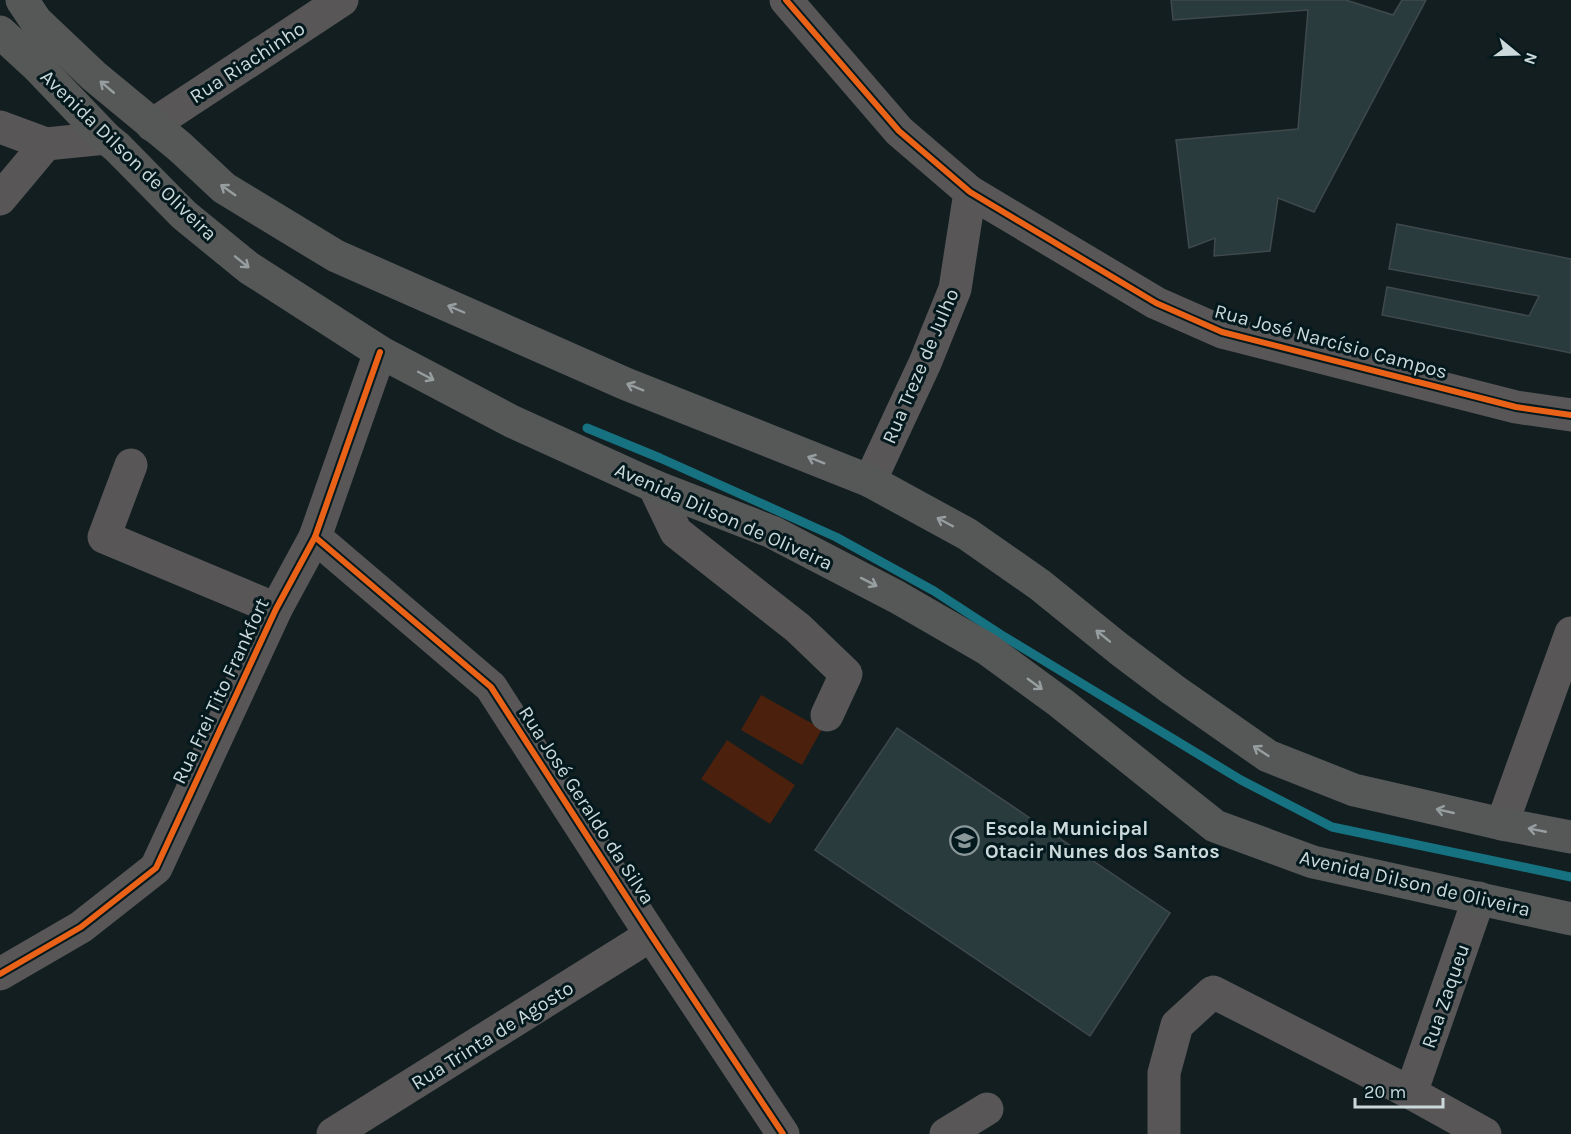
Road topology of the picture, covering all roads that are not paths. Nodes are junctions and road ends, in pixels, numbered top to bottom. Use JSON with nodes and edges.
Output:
{"nodes":[{"id":1,"x":22,"y":0,"type":"edge"},
{"id":2,"x":342,"y":0,"type":"edge"},
{"id":3,"x":786,"y":0,"type":"edge"},
{"id":4,"x":0,"y":32,"type":"edge"},
{"id":5,"x":152,"y":125,"type":"junction"},
{"id":6,"x":0,"y":127,"type":"edge"},
{"id":7,"x":106,"y":138,"type":"junction"},
{"id":8,"x":46,"y":144,"type":"junction"},
{"id":9,"x":970,"y":192,"type":"junction"},
{"id":10,"x":0,"y":199,"type":"edge"},
{"id":11,"x":380,"y":352,"type":"junction"},
{"id":12,"x":1571,"y":415,"type":"edge"},
{"id":13,"x":131,"y":465,"type":"dead end"},
{"id":14,"x":870,"y":481,"type":"junction"},
{"id":15,"x":654,"y":486,"type":"junction"},
{"id":16,"x":315,"y":537,"type":"junction"},
{"id":17,"x":276,"y":609,"type":"junction"},
{"id":18,"x":1571,"y":633,"type":"edge"},
{"id":19,"x":827,"y":715,"type":"dead end"},
{"id":20,"x":1502,"y":824,"type":"junction"},
{"id":21,"x":1571,"y":837,"type":"edge"},
{"id":22,"x":1479,"y":898,"type":"junction"},
{"id":23,"x":1571,"y":919,"type":"edge"},
{"id":24,"x":651,"y":935,"type":"junction"},
{"id":25,"x":0,"y":974,"type":"edge"},
{"id":26,"x":1411,"y":1093,"type":"junction"},
{"id":27,"x":987,"y":1109,"type":"dead end"},
{"id":28,"x":333,"y":1134,"type":"edge"},
{"id":29,"x":783,"y":1134,"type":"edge"},
{"id":30,"x":946,"y":1134,"type":"edge"},
{"id":31,"x":1164,"y":1134,"type":"edge"},
{"id":32,"x":1485,"y":1134,"type":"edge"}],
"edges":[{"from":5,"to":1,"type":"main road","name":"Avenida Dilson de Oliveira","one_way":true},
{"from":2,"to":5,"type":"street","name":"Rua Riachinho"},
{"from":3,"to":9,"type":"street"},
{"from":4,"to":7,"type":"main road","name":"Avenida Dilson de Oliveira"},
{"from":14,"to":5,"type":"main road","name":"Avenida Dilson de Oliveira","one_way":true},
{"from":6,"to":8,"type":"street"},
{"from":7,"to":8,"type":"street"},
{"from":7,"to":11,"type":"main road","name":"Avenida Dilson de Oliveira","one_way":true},
{"from":8,"to":10,"type":"street"},
{"from":9,"to":12,"type":"street","name":"Rua José Narcísio Campos"},
{"from":9,"to":14,"type":"street","name":"Rua Treze de Julho"},
{"from":11,"to":15,"type":"main road","name":"Avenida Dilson de Oliveira","one_way":true},
{"from":11,"to":16,"type":"street","name":"Rua Frei Tito Frankfort"},
{"from":13,"to":17,"type":"street"},
{"from":20,"to":14,"type":"main road","name":"Avenida Dilson de Oliveira","one_way":true},
{"from":15,"to":19,"type":"street"},
{"from":15,"to":22,"type":"main road","name":"Avenida Dilson de Oliveira","one_way":true},
{"from":16,"to":17,"type":"street","name":"Rua Frei Tito Frankfort"},
{"from":16,"to":24,"type":"street","name":"Rua José Geraldo da Silva"},
{"from":17,"to":25,"type":"street","name":"Rua Frei Tito Frankfort"},
{"from":18,"to":20,"type":"street"},
{"from":21,"to":20,"type":"main road","name":"Avenida Dilson de Oliveira","one_way":true},
{"from":22,"to":23,"type":"main road","name":"Avenida Dilson de Oliveira"},
{"from":22,"to":26,"type":"street","name":"Rua Zaqueu"},
{"from":24,"to":28,"type":"street","name":"Rua Trinta de Agosto"},
{"from":24,"to":29,"type":"street","name":"Rua José Geraldo da Silva"},
{"from":26,"to":31,"type":"street"},
{"from":26,"to":32,"type":"street"},
{"from":27,"to":30,"type":"street"}]}
